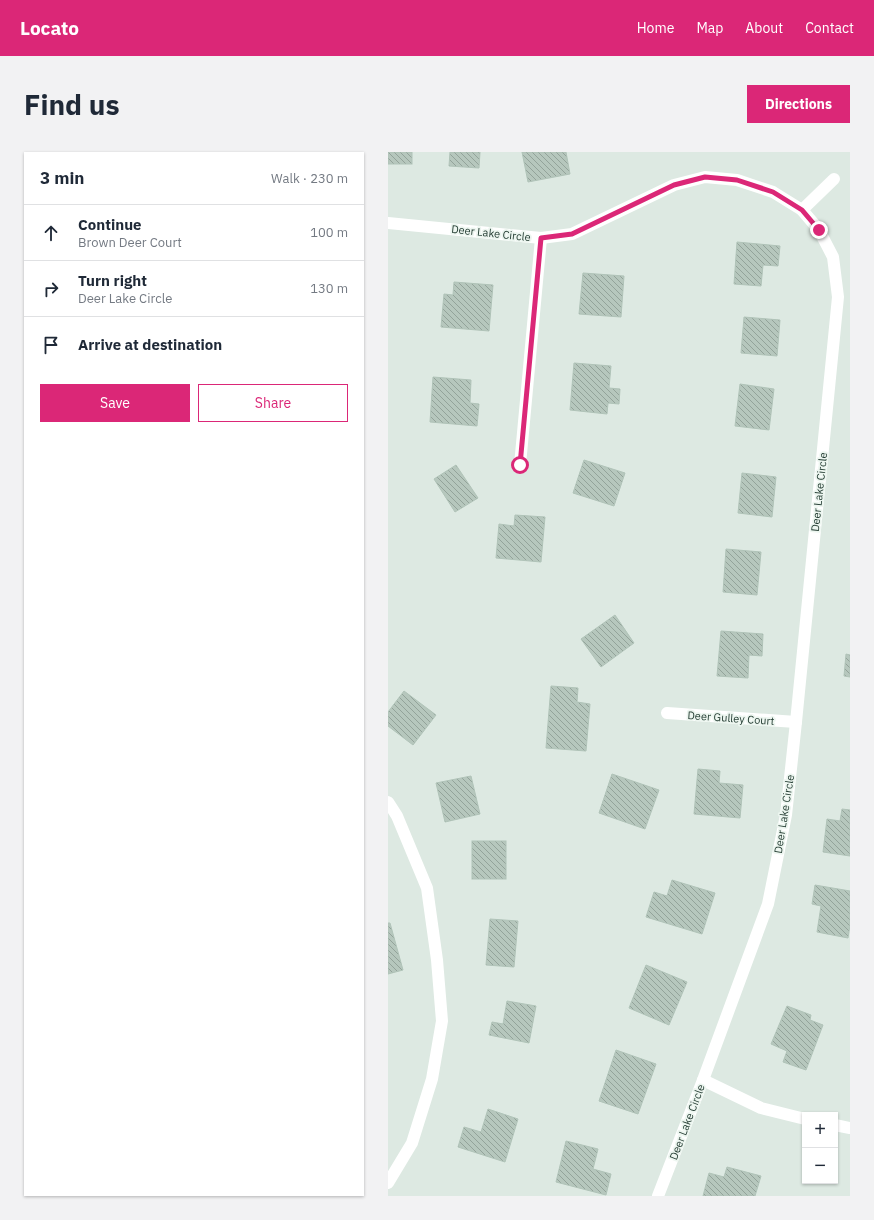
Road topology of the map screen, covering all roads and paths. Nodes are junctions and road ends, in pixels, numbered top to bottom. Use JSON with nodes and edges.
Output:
{"nodes":[{"id":1,"x":834,"y":178,"type":"dead end"},
{"id":2,"x":802,"y":210,"type":"junction"},
{"id":3,"x":388,"y":223,"type":"edge"},
{"id":4,"x":541,"y":238,"type":"junction"},
{"id":5,"x":520,"y":465,"type":"dead end"},
{"id":6,"x":666,"y":713,"type":"dead end"},
{"id":7,"x":796,"y":722,"type":"junction"},
{"id":8,"x":388,"y":802,"type":"edge"},
{"id":9,"x":703,"y":1080,"type":"junction"},
{"id":10,"x":802,"y":1118,"type":"edge"},
{"id":11,"x":838,"y":1126,"type":"edge"},
{"id":12,"x":850,"y":1128,"type":"edge"},
{"id":13,"x":388,"y":1183,"type":"edge"},
{"id":14,"x":658,"y":1196,"type":"edge"}],
"edges":[{"from":1,"to":2,"type":"street"},
{"from":2,"to":4,"type":"street","name":"Deer Lake Circle"},
{"from":2,"to":7,"type":"street","name":"Deer Lake Circle"},
{"from":3,"to":4,"type":"street","name":"Deer Lake Circle"},
{"from":4,"to":5,"type":"street"},
{"from":6,"to":7,"type":"street","name":"Deer Gulley Court"},
{"from":7,"to":9,"type":"street","name":"Deer Lake Circle"},
{"from":8,"to":13,"type":"street"},
{"from":9,"to":10,"type":"street"},
{"from":9,"to":14,"type":"street","name":"Deer Lake Circle"},
{"from":11,"to":12,"type":"street"}]}
